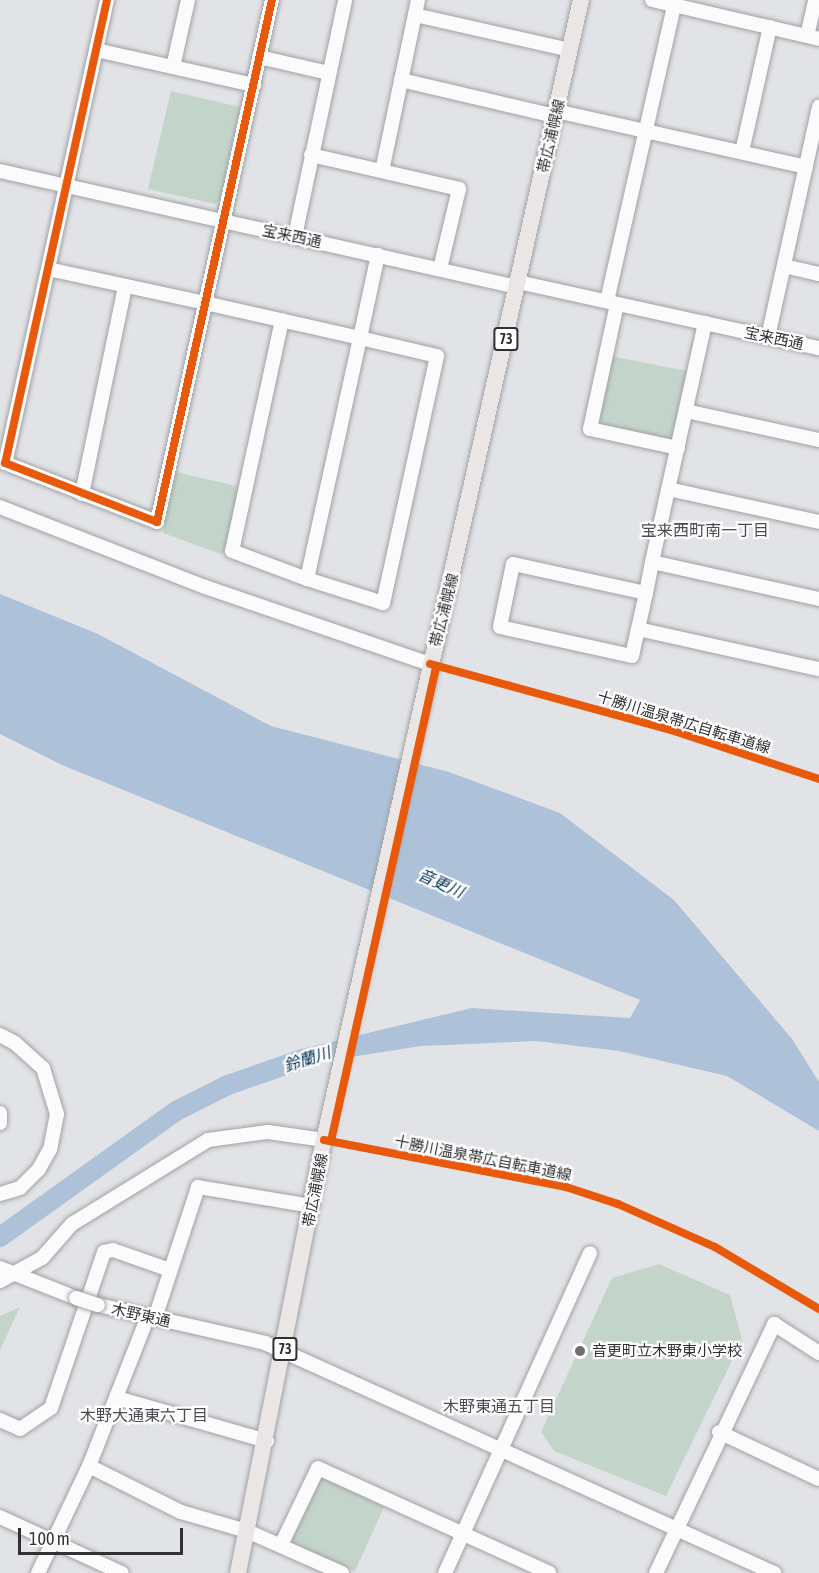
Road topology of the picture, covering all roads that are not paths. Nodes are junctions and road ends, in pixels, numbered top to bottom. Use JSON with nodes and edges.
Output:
{"nodes":[{"id":1,"x":107,"y":0,"type":"edge"},
{"id":2,"x":188,"y":0,"type":"edge"},
{"id":3,"x":272,"y":0,"type":"edge"},
{"id":4,"x":345,"y":0,"type":"edge"},
{"id":5,"x":418,"y":0,"type":"edge"},
{"id":6,"x":581,"y":0,"type":"edge"},
{"id":7,"x":652,"y":0,"type":"edge"},
{"id":8,"x":815,"y":0,"type":"edge"},
{"id":9,"x":674,"y":5,"type":"junction"},
{"id":10,"x":415,"y":15,"type":"junction"},
{"id":11,"x":770,"y":27,"type":"junction"},
{"id":12,"x":813,"y":37,"type":"edge"},
{"id":13,"x":96,"y":50,"type":"junction"},
{"id":14,"x":570,"y":50,"type":"junction"},
{"id":15,"x":260,"y":57,"type":"junction"},
{"id":16,"x":173,"y":67,"type":"junction"},
{"id":17,"x":329,"y":73,"type":"junction"},
{"id":18,"x":401,"y":80,"type":"junction"},
{"id":19,"x":254,"y":85,"type":"junction"},
{"id":20,"x":819,"y":111,"type":"edge"},
{"id":21,"x":556,"y":114,"type":"junction"},
{"id":22,"x":644,"y":132,"type":"junction"},
{"id":23,"x":742,"y":152,"type":"junction"},
{"id":24,"x":311,"y":155,"type":"junction"},
{"id":25,"x":806,"y":167,"type":"junction"},
{"id":26,"x":0,"y":171,"type":"edge"},
{"id":27,"x":382,"y":171,"type":"junction"},
{"id":28,"x":67,"y":186,"type":"junction"},
{"id":29,"x":224,"y":221,"type":"junction"},
{"id":30,"x":295,"y":236,"type":"junction"},
{"id":31,"x":378,"y":255,"type":"junction"},
{"id":32,"x":784,"y":266,"type":"junction"},
{"id":33,"x":48,"y":269,"type":"junction"},
{"id":34,"x":440,"y":269,"type":"junction"},
{"id":35,"x":819,"y":274,"type":"edge"},
{"id":36,"x":518,"y":284,"type":"junction"},
{"id":37,"x":125,"y":286,"type":"junction"},
{"id":38,"x":612,"y":302,"type":"junction"},
{"id":39,"x":205,"y":303,"type":"junction"},
{"id":40,"x":282,"y":320,"type":"junction"},
{"id":41,"x":705,"y":323,"type":"junction"},
{"id":42,"x":768,"y":337,"type":"junction"},
{"id":43,"x":360,"y":338,"type":"junction"},
{"id":44,"x":819,"y":348,"type":"edge"},
{"id":45,"x":686,"y":411,"type":"junction"},
{"id":46,"x":819,"y":440,"type":"edge"},
{"id":47,"x":678,"y":448,"type":"junction"},
{"id":48,"x":668,"y":489,"type":"junction"},
{"id":49,"x":82,"y":494,"type":"junction"},
{"id":50,"x":0,"y":507,"type":"edge"},
{"id":51,"x":819,"y":522,"type":"edge"},
{"id":52,"x":652,"y":562,"type":"junction"},
{"id":53,"x":307,"y":579,"type":"junction"},
{"id":54,"x":646,"y":593,"type":"junction"},
{"id":55,"x":819,"y":598,"type":"edge"},
{"id":56,"x":638,"y":629,"type":"junction"},
{"id":57,"x":819,"y":669,"type":"edge"},
{"id":58,"x":428,"y":671,"type":"junction"},
{"id":59,"x":0,"y":1035,"type":"edge"},
{"id":60,"x":0,"y":1113,"type":"edge"},
{"id":61,"x":0,"y":1123,"type":"edge"},
{"id":62,"x":326,"y":1132,"type":"junction"},
{"id":63,"x":0,"y":1194,"type":"edge"},
{"id":64,"x":311,"y":1206,"type":"junction"},
{"id":65,"x":590,"y":1253,"type":"dead end"},
{"id":66,"x":0,"y":1268,"type":"edge"},
{"id":67,"x":170,"y":1270,"type":"junction"},
{"id":68,"x":16,"y":1275,"type":"junction"},
{"id":69,"x":0,"y":1281,"type":"edge"},
{"id":70,"x":151,"y":1317,"type":"junction"},
{"id":71,"x":284,"y":1351,"type":"junction"},
{"id":72,"x":819,"y":1353,"type":"edge"},
{"id":73,"x":117,"y":1398,"type":"junction"},
{"id":74,"x":0,"y":1420,"type":"edge"},
{"id":75,"x":720,"y":1432,"type":"junction"},
{"id":76,"x":267,"y":1441,"type":"junction"},
{"id":77,"x":501,"y":1449,"type":"junction"},
{"id":78,"x":89,"y":1466,"type":"junction"},
{"id":79,"x":819,"y":1479,"type":"edge"},
{"id":80,"x":0,"y":1517,"type":"edge"},
{"id":81,"x":676,"y":1528,"type":"junction"},
{"id":82,"x":247,"y":1531,"type":"junction"},
{"id":83,"x":463,"y":1535,"type":"junction"},
{"id":84,"x":52,"y":1541,"type":"junction"},
{"id":85,"x":281,"y":1545,"type":"junction"},
{"id":86,"x":38,"y":1573,"type":"edge"},
{"id":87,"x":122,"y":1573,"type":"edge"},
{"id":88,"x":238,"y":1573,"type":"edge"},
{"id":89,"x":342,"y":1573,"type":"edge"},
{"id":90,"x":445,"y":1573,"type":"edge"},
{"id":91,"x":549,"y":1573,"type":"edge"},
{"id":92,"x":656,"y":1573,"type":"edge"},
{"id":93,"x":774,"y":1573,"type":"edge"}],
"edges":[{"from":1,"to":13,"type":"street"},
{"from":2,"to":16,"type":"street"},
{"from":3,"to":15,"type":"street"},
{"from":4,"to":17,"type":"street"},
{"from":5,"to":10,"type":"street"},
{"from":6,"to":14,"type":"main road","name":"帯広浦幌線","number":"73"},
{"from":7,"to":9,"type":"street"},
{"from":8,"to":12,"type":"street"},
{"from":9,"to":11,"type":"street"},
{"from":9,"to":22,"type":"street"},
{"from":10,"to":14,"type":"street"},
{"from":10,"to":18,"type":"street"},
{"from":11,"to":12,"type":"street"},
{"from":11,"to":23,"type":"street"},
{"from":13,"to":16,"type":"street"},
{"from":13,"to":28,"type":"street"},
{"from":14,"to":21,"type":"main road","name":"帯広浦幌線","number":"73"},
{"from":15,"to":17,"type":"street"},
{"from":15,"to":19,"type":"street"},
{"from":16,"to":19,"type":"street"},
{"from":17,"to":24,"type":"street"},
{"from":18,"to":21,"type":"street"},
{"from":18,"to":27,"type":"street"},
{"from":19,"to":29,"type":"street"},
{"from":20,"to":25,"type":"street"},
{"from":21,"to":22,"type":"street"},
{"from":21,"to":36,"type":"main road","name":"帯広浦幌線","number":"73"},
{"from":22,"to":23,"type":"street"},
{"from":22,"to":38,"type":"street"},
{"from":23,"to":25,"type":"street"},
{"from":24,"to":27,"type":"street"},
{"from":24,"to":30,"type":"street"},
{"from":25,"to":32,"type":"street"},
{"from":26,"to":28,"type":"street","name":"宝来西通"},
{"from":27,"to":34,"type":"street"},
{"from":28,"to":29,"type":"street","name":"宝来西通"},
{"from":28,"to":33,"type":"street"},
{"from":29,"to":30,"type":"street","name":"宝来西通"},
{"from":29,"to":39,"type":"street"},
{"from":30,"to":31,"type":"street","name":"宝来西通"},
{"from":31,"to":34,"type":"street","name":"宝来西通"},
{"from":31,"to":43,"type":"street"},
{"from":32,"to":35,"type":"street"},
{"from":32,"to":42,"type":"street"},
{"from":33,"to":37,"type":"street"},
{"from":33,"to":49,"type":"street"},
{"from":34,"to":36,"type":"street","name":"宝来西通"},
{"from":36,"to":38,"type":"street","name":"宝来西通"},
{"from":36,"to":58,"type":"main road","name":"帯広浦幌線","number":"73"},
{"from":37,"to":39,"type":"street"},
{"from":37,"to":49,"type":"street"},
{"from":38,"to":41,"type":"street","name":"宝来西通"},
{"from":38,"to":47,"type":"street"},
{"from":39,"to":40,"type":"street"},
{"from":39,"to":49,"type":"street"},
{"from":40,"to":43,"type":"street"},
{"from":40,"to":53,"type":"street"},
{"from":41,"to":42,"type":"street","name":"宝来西通"},
{"from":41,"to":45,"type":"street"},
{"from":42,"to":44,"type":"street","name":"宝来西通"},
{"from":43,"to":53,"type":"street"},
{"from":43,"to":53,"type":"street"},
{"from":45,"to":46,"type":"street"},
{"from":45,"to":47,"type":"street"},
{"from":47,"to":48,"type":"street"},
{"from":48,"to":51,"type":"street"},
{"from":48,"to":52,"type":"street"},
{"from":50,"to":58,"type":"street"},
{"from":52,"to":54,"type":"street"},
{"from":52,"to":55,"type":"street"},
{"from":54,"to":56,"type":"street"},
{"from":54,"to":56,"type":"street"},
{"from":56,"to":57,"type":"street"},
{"from":58,"to":62,"type":"main road","name":"帯広浦幌線","number":"73"},
{"from":59,"to":63,"type":"street"},
{"from":60,"to":61,"type":"street"},
{"from":62,"to":64,"type":"main road","name":"帯広浦幌線","number":"73"},
{"from":62,"to":68,"type":"street"},
{"from":64,"to":67,"type":"street"},
{"from":64,"to":71,"type":"main road","name":"帯広浦幌線","number":"73"},
{"from":65,"to":77,"type":"street"},
{"from":66,"to":68,"type":"street","name":"木野東通"},
{"from":67,"to":70,"type":"street"},
{"from":67,"to":74,"type":"street"},
{"from":68,"to":69,"type":"street"},
{"from":68,"to":70,"type":"street","name":"木野東通","bridge":true},
{"from":70,"to":71,"type":"street","name":"木野東通"},
{"from":70,"to":73,"type":"street"},
{"from":71,"to":76,"type":"main road","name":"帯広浦幌線","number":"73"},
{"from":71,"to":77,"type":"street","name":"木野東通"},
{"from":72,"to":75,"type":"street"},
{"from":73,"to":76,"type":"street"},
{"from":73,"to":78,"type":"street"},
{"from":75,"to":79,"type":"street"},
{"from":75,"to":81,"type":"street"},
{"from":76,"to":82,"type":"main road","name":"帯広浦幌線","number":"73"},
{"from":77,"to":81,"type":"street","name":"木野東通"},
{"from":77,"to":83,"type":"street"},
{"from":78,"to":82,"type":"street"},
{"from":78,"to":84,"type":"street"},
{"from":80,"to":84,"type":"street"},
{"from":81,"to":92,"type":"street"},
{"from":81,"to":93,"type":"street","name":"木野東通"},
{"from":82,"to":85,"type":"street"},
{"from":82,"to":88,"type":"main road","name":"帯広浦幌線","number":"73"},
{"from":83,"to":85,"type":"street"},
{"from":83,"to":90,"type":"street"},
{"from":83,"to":91,"type":"street"},
{"from":84,"to":86,"type":"street"},
{"from":84,"to":87,"type":"street"},
{"from":85,"to":89,"type":"street"}]}
